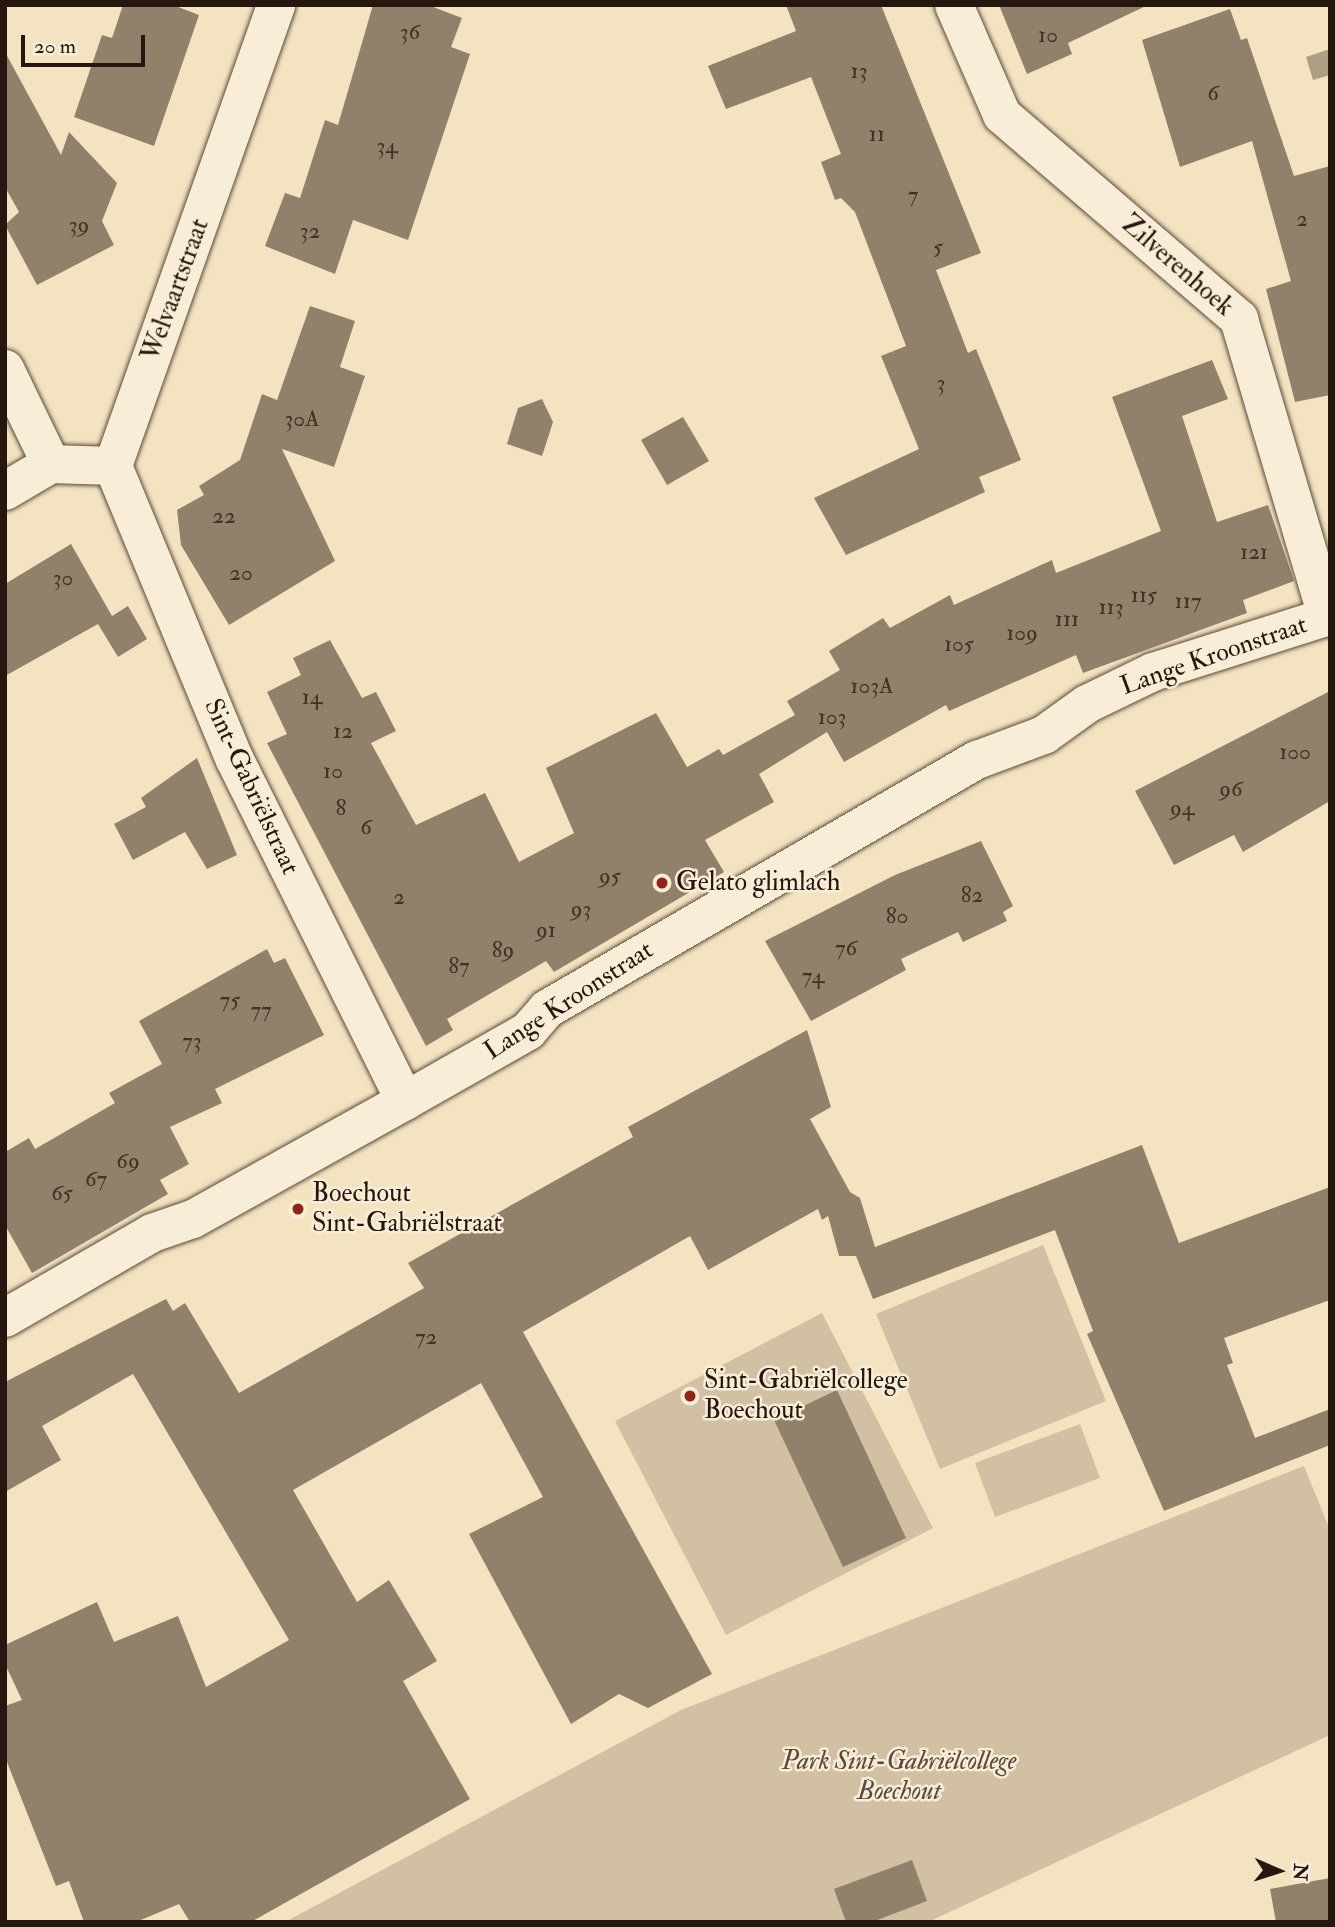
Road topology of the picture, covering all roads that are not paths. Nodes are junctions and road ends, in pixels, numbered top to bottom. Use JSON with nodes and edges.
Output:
{"nodes":[{"id":1,"x":276,"y":5,"type":"edge"},
{"id":2,"x":954,"y":5,"type":"edge"},
{"id":3,"x":5,"y":369,"type":"edge"},
{"id":4,"x":51,"y":464,"type":"junction"},
{"id":5,"x":113,"y":466,"type":"junction"},
{"id":6,"x":5,"y":491,"type":"edge"},
{"id":7,"x":1328,"y":617,"type":"edge"},
{"id":8,"x":405,"y":1101,"type":"junction"},
{"id":9,"x":5,"y":1318,"type":"edge"}],
"edges":[{"from":1,"to":5,"type":"street","name":"Welvaartstraat"},
{"from":2,"to":7,"type":"street","name":"Zilverenhoek"},
{"from":3,"to":4,"type":"street"},
{"from":4,"to":5,"type":"street"},
{"from":4,"to":6,"type":"street"},
{"from":5,"to":8,"type":"street","name":"Sint-Gabriëlstraat"},
{"from":7,"to":8,"type":"street","name":"Lange Kroonstraat"},
{"from":8,"to":9,"type":"street","name":"Lange Kroonstraat"}]}
